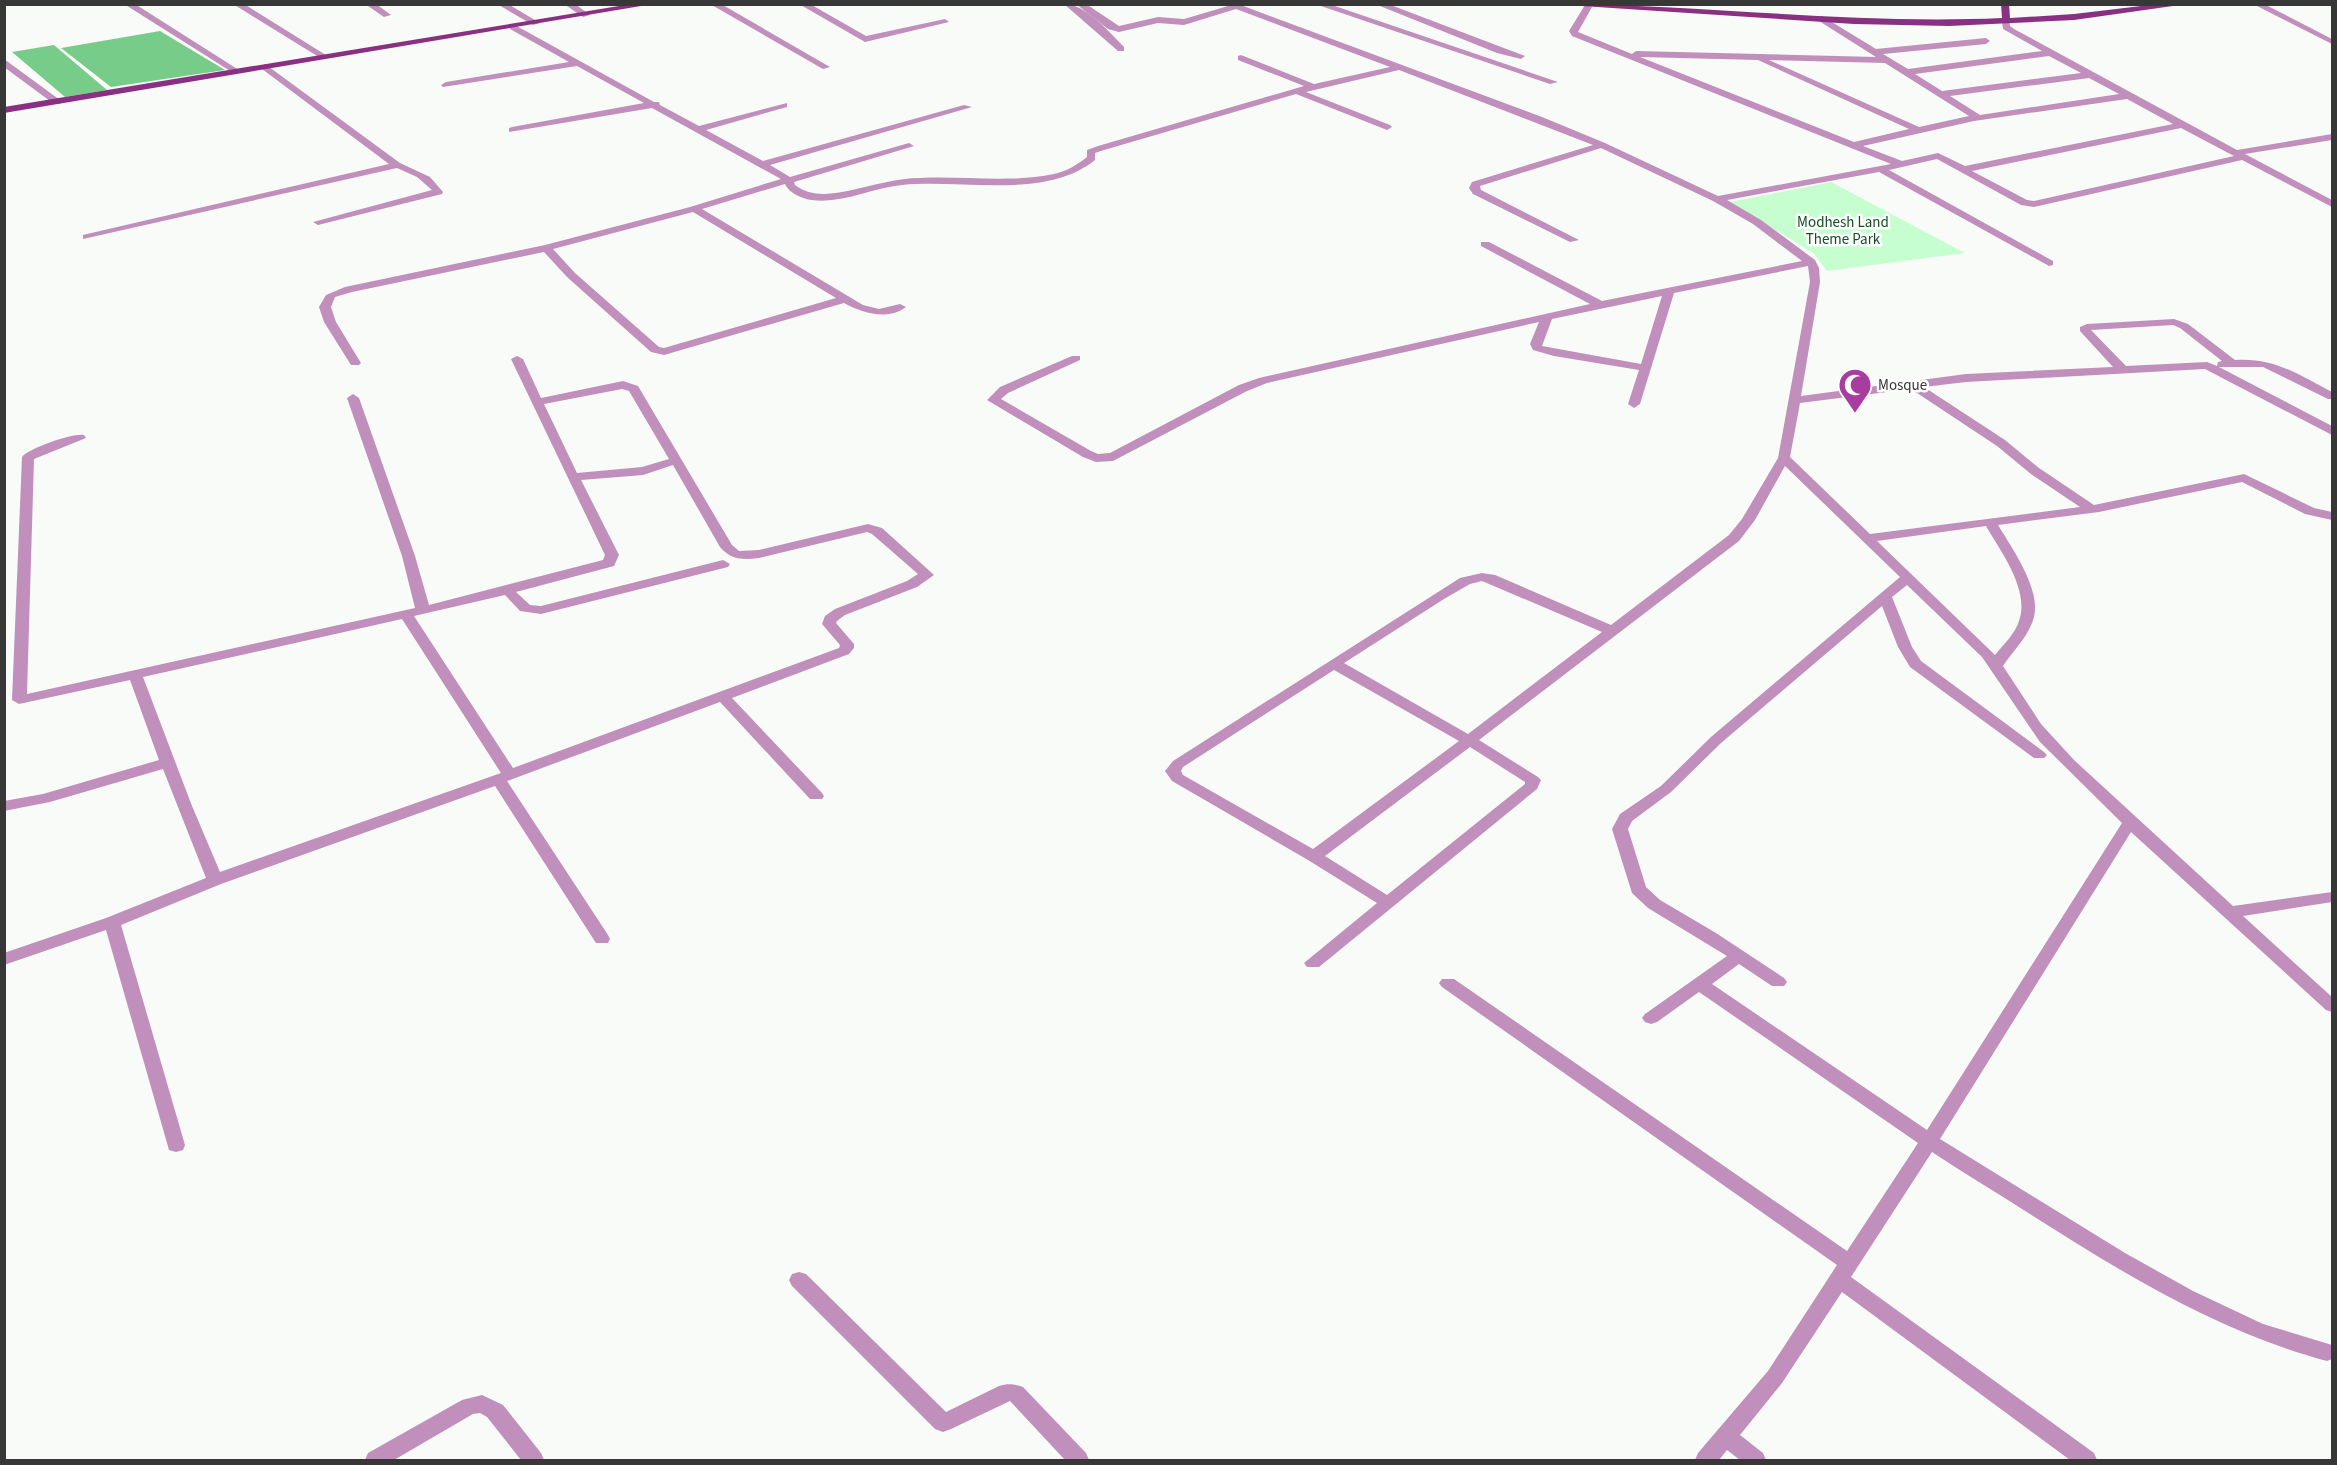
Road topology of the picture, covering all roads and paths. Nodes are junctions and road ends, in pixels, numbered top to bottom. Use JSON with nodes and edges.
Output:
{"nodes":[{"id":1,"x":128,"y":4,"type":"edge"},
{"id":2,"x":237,"y":4,"type":"edge"},
{"id":3,"x":369,"y":4,"type":"edge"},
{"id":4,"x":501,"y":4,"type":"edge"},
{"id":5,"x":568,"y":4,"type":"edge"},
{"id":6,"x":649,"y":4,"type":"edge"},
{"id":7,"x":714,"y":4,"type":"edge"},
{"id":8,"x":803,"y":4,"type":"edge"},
{"id":9,"x":1068,"y":4,"type":"edge"},
{"id":10,"x":1080,"y":4,"type":"edge"},
{"id":11,"x":1319,"y":4,"type":"edge"},
{"id":12,"x":1378,"y":4,"type":"edge"},
{"id":13,"x":1555,"y":4,"type":"edge"},
{"id":14,"x":2004,"y":4,"type":"edge"},
{"id":15,"x":2183,"y":4,"type":"edge"},
{"id":16,"x":2257,"y":4,"type":"edge"},
{"id":17,"x":1232,"y":6,"type":"edge"},
{"id":18,"x":1606,"y":6,"type":"edge"},
{"id":19,"x":1588,"y":7,"type":"junction"},
{"id":20,"x":387,"y":15,"type":"dead end"},
{"id":21,"x":586,"y":15,"type":"junction"},
{"id":22,"x":1822,"y":19,"type":"junction"},
{"id":23,"x":2006,"y":21,"type":"junction"},
{"id":24,"x":945,"y":22,"type":"dead end"},
{"id":25,"x":536,"y":23,"type":"junction"},
{"id":26,"x":513,"y":27,"type":"junction"},
{"id":27,"x":1986,"y":41,"type":"dead end"},
{"id":28,"x":2332,"y":42,"type":"edge"},
{"id":29,"x":1121,"y":49,"type":"dead end"},
{"id":30,"x":1875,"y":52,"type":"junction"},
{"id":31,"x":1624,"y":53,"type":"junction"},
{"id":32,"x":2050,"y":53,"type":"junction"},
{"id":33,"x":1521,"y":56,"type":"dead end"},
{"id":34,"x":325,"y":57,"type":"junction"},
{"id":35,"x":1756,"y":57,"type":"junction"},
{"id":36,"x":1241,"y":58,"type":"dead end"},
{"id":37,"x":1888,"y":60,"type":"junction"},
{"id":38,"x":4,"y":62,"type":"edge"},
{"id":39,"x":579,"y":63,"type":"junction"},
{"id":40,"x":265,"y":67,"type":"junction"},
{"id":41,"x":826,"y":67,"type":"dead end"},
{"id":42,"x":1401,"y":67,"type":"junction"},
{"id":43,"x":238,"y":72,"type":"junction"},
{"id":44,"x":1907,"y":72,"type":"junction"},
{"id":45,"x":2090,"y":75,"type":"junction"},
{"id":46,"x":1553,"y":82,"type":"dead end"},
{"id":47,"x":446,"y":85,"type":"dead end"},
{"id":48,"x":1313,"y":87,"type":"junction"},
{"id":49,"x":1296,"y":91,"type":"junction"},
{"id":50,"x":1942,"y":94,"type":"junction"},
{"id":51,"x":2128,"y":96,"type":"junction"},
{"id":52,"x":57,"y":102,"type":"junction"},
{"id":53,"x":656,"y":104,"type":"junction"},
{"id":54,"x":784,"y":105,"type":"dead end"},
{"id":55,"x":967,"y":106,"type":"dead end"},
{"id":56,"x":4,"y":110,"type":"edge"},
{"id":57,"x":1975,"y":118,"type":"junction"},
{"id":58,"x":2181,"y":124,"type":"junction"},
{"id":59,"x":1388,"y":127,"type":"dead end"},
{"id":60,"x":700,"y":129,"type":"junction"},
{"id":61,"x":512,"y":130,"type":"dead end"},
{"id":62,"x":1918,"y":130,"type":"junction"},
{"id":63,"x":2332,"y":137,"type":"edge"},
{"id":64,"x":1853,"y":144,"type":"junction"},
{"id":65,"x":1602,"y":145,"type":"junction"},
{"id":66,"x":909,"y":146,"type":"dead end"},
{"id":67,"x":2240,"y":155,"type":"junction"},
{"id":68,"x":764,"y":164,"type":"junction"},
{"id":69,"x":1900,"y":164,"type":"junction"},
{"id":70,"x":397,"y":165,"type":"junction"},
{"id":71,"x":1880,"y":169,"type":"junction"},
{"id":72,"x":1966,"y":169,"type":"junction"},
{"id":73,"x":789,"y":180,"type":"junction"},
{"id":74,"x":1717,"y":200,"type":"junction"},
{"id":75,"x":2332,"y":204,"type":"edge"},
{"id":76,"x":694,"y":209,"type":"junction"},
{"id":77,"x":318,"y":222,"type":"dead end"},
{"id":78,"x":87,"y":237,"type":"dead end"},
{"id":79,"x":1574,"y":240,"type":"dead end"},
{"id":80,"x":1485,"y":244,"type":"dead end"},
{"id":81,"x":546,"y":248,"type":"junction"},
{"id":82,"x":1811,"y":262,"type":"junction"},
{"id":83,"x":2049,"y":263,"type":"dead end"},
{"id":84,"x":1669,"y":291,"type":"junction"},
{"id":85,"x":846,"y":299,"type":"junction"},
{"id":86,"x":1600,"y":305,"type":"junction"},
{"id":87,"x":900,"y":307,"type":"dead end"},
{"id":88,"x":1547,"y":317,"type":"junction"},
{"id":89,"x":1076,"y":358,"type":"dead end"},
{"id":90,"x":518,"y":359,"type":"dead end"},
{"id":91,"x":355,"y":363,"type":"dead end"},
{"id":92,"x":2232,"y":363,"type":"junction"},
{"id":93,"x":2207,"y":365,"type":"junction"},
{"id":94,"x":1645,"y":368,"type":"junction"},
{"id":95,"x":2122,"y":369,"type":"junction"},
{"id":96,"x":1912,"y":384,"type":"junction"},
{"id":97,"x":2332,"y":396,"type":"edge"},
{"id":98,"x":353,"y":398,"type":"dead end"},
{"id":99,"x":1794,"y":400,"type":"junction"},
{"id":100,"x":537,"y":402,"type":"junction"},
{"id":101,"x":1634,"y":404,"type":"dead end"},
{"id":102,"x":2332,"y":431,"type":"edge"},
{"id":103,"x":80,"y":438,"type":"dead end"},
{"id":104,"x":1784,"y":458,"type":"junction"},
{"id":105,"x":677,"y":460,"type":"junction"},
{"id":106,"x":573,"y":477,"type":"junction"},
{"id":107,"x":2092,"y":509,"type":"junction"},
{"id":108,"x":2332,"y":516,"type":"edge"},
{"id":109,"x":1989,"y":522,"type":"junction"},
{"id":110,"x":1866,"y":538,"type":"junction"},
{"id":111,"x":723,"y":564,"type":"dead end"},
{"id":112,"x":1907,"y":578,"type":"junction"},
{"id":113,"x":508,"y":590,"type":"junction"},
{"id":114,"x":1885,"y":596,"type":"junction"},
{"id":115,"x":423,"y":610,"type":"junction"},
{"id":116,"x":406,"y":614,"type":"junction"},
{"id":117,"x":1613,"y":630,"type":"junction"},
{"id":118,"x":1333,"y":663,"type":"junction"},
{"id":119,"x":1996,"y":665,"type":"junction"},
{"id":120,"x":135,"y":675,"type":"junction"},
{"id":121,"x":722,"y":696,"type":"junction"},
{"id":122,"x":12,"y":702,"type":"edge"},
{"id":123,"x":1470,"y":741,"type":"junction"},
{"id":124,"x":2039,"y":755,"type":"dead end"},
{"id":125,"x":167,"y":763,"type":"junction"},
{"id":126,"x":504,"y":777,"type":"junction"},
{"id":127,"x":816,"y":796,"type":"dead end"},
{"id":128,"x":4,"y":806,"type":"edge"},
{"id":129,"x":2130,"y":822,"type":"junction"},
{"id":130,"x":1314,"y":856,"type":"junction"},
{"id":131,"x":215,"y":880,"type":"junction"},
{"id":132,"x":2332,"y":897,"type":"edge"},
{"id":133,"x":1387,"y":902,"type":"junction"},
{"id":134,"x":2231,"y":912,"type":"junction"},
{"id":135,"x":112,"y":922,"type":"junction"},
{"id":136,"x":602,"y":939,"type":"dead end"},
{"id":137,"x":1740,"y":956,"type":"junction"},
{"id":138,"x":4,"y":959,"type":"edge"},
{"id":139,"x":1313,"y":963,"type":"dead end"},
{"id":140,"x":1448,"y":982,"type":"dead end"},
{"id":141,"x":1778,"y":982,"type":"dead end"},
{"id":142,"x":1701,"y":985,"type":"junction"},
{"id":143,"x":2332,"y":1006,"type":"edge"},
{"id":144,"x":1651,"y":1018,"type":"dead end"},
{"id":145,"x":1929,"y":1141,"type":"junction"},
{"id":146,"x":176,"y":1145,"type":"dead end"},
{"id":147,"x":1844,"y":1271,"type":"junction"},
{"id":148,"x":800,"y":1280,"type":"dead end"},
{"id":149,"x":2327,"y":1352,"type":"dead end"},
{"id":150,"x":1726,"y":1436,"type":"junction"},
{"id":151,"x":376,"y":1461,"type":"edge"},
{"id":152,"x":533,"y":1461,"type":"edge"},
{"id":153,"x":1078,"y":1461,"type":"edge"},
{"id":154,"x":1706,"y":1461,"type":"edge"},
{"id":155,"x":1755,"y":1461,"type":"edge"},
{"id":156,"x":2086,"y":1461,"type":"edge"}],
"edges":[{"from":1,"to":43,"type":"street"},
{"from":2,"to":34,"type":"street"},
{"from":3,"to":20,"type":"street"},
{"from":4,"to":25,"type":"street"},
{"from":5,"to":21,"type":"street"},
{"from":6,"to":21,"type":"main road"},
{"from":7,"to":41,"type":"street"},
{"from":8,"to":24,"type":"street"},
{"from":9,"to":29,"type":"street"},
{"from":10,"to":17,"type":"street"},
{"from":11,"to":46,"type":"street"},
{"from":12,"to":33,"type":"street"},
{"from":13,"to":19,"type":"main road"},
{"from":14,"to":23,"type":"main road"},
{"from":15,"to":23,"type":"main road"},
{"from":16,"to":28,"type":"street"},
{"from":17,"to":42,"type":"street"},
{"from":18,"to":19,"type":"main road"},
{"from":18,"to":22,"type":"main road"},
{"from":19,"to":31,"type":"street"},
{"from":21,"to":25,"type":"main road"},
{"from":22,"to":23,"type":"main road"},
{"from":22,"to":30,"type":"street"},
{"from":23,"to":32,"type":"street"},
{"from":25,"to":26,"type":"main road"},
{"from":26,"to":34,"type":"main road"},
{"from":26,"to":39,"type":"street"},
{"from":27,"to":30,"type":"street"},
{"from":30,"to":37,"type":"street"},
{"from":31,"to":35,"type":"street"},
{"from":31,"to":64,"type":"street"},
{"from":32,"to":44,"type":"street"},
{"from":32,"to":45,"type":"street"},
{"from":34,"to":40,"type":"main road"},
{"from":35,"to":37,"type":"street"},
{"from":35,"to":62,"type":"street"},
{"from":36,"to":48,"type":"street"},
{"from":37,"to":44,"type":"street"},
{"from":38,"to":52,"type":"street"},
{"from":39,"to":47,"type":"street"},
{"from":39,"to":53,"type":"street"},
{"from":40,"to":43,"type":"main road"},
{"from":40,"to":70,"type":"street"},
{"from":42,"to":48,"type":"street"},
{"from":42,"to":65,"type":"street"},
{"from":43,"to":52,"type":"main road"},
{"from":44,"to":50,"type":"street"},
{"from":45,"to":50,"type":"street"},
{"from":45,"to":51,"type":"street"},
{"from":48,"to":49,"type":"street"},
{"from":49,"to":59,"type":"street"},
{"from":49,"to":73,"type":"street"},
{"from":50,"to":57,"type":"street"},
{"from":51,"to":57,"type":"street"},
{"from":51,"to":58,"type":"street"},
{"from":52,"to":56,"type":"main road"},
{"from":53,"to":60,"type":"street"},
{"from":53,"to":61,"type":"street"},
{"from":54,"to":60,"type":"street"},
{"from":55,"to":68,"type":"street"},
{"from":57,"to":62,"type":"street"},
{"from":58,"to":67,"type":"street"},
{"from":58,"to":72,"type":"street"},
{"from":60,"to":68,"type":"street"},
{"from":62,"to":64,"type":"street"},
{"from":63,"to":67,"type":"street"},
{"from":64,"to":69,"type":"street"},
{"from":65,"to":74,"type":"street"},
{"from":65,"to":79,"type":"street"},
{"from":66,"to":73,"type":"street"},
{"from":67,"to":72,"type":"street"},
{"from":67,"to":75,"type":"street"},
{"from":68,"to":73,"type":"street"},
{"from":69,"to":71,"type":"street"},
{"from":69,"to":72,"type":"street"},
{"from":70,"to":77,"type":"street"},
{"from":70,"to":78,"type":"street"},
{"from":71,"to":74,"type":"street"},
{"from":71,"to":83,"type":"street"},
{"from":73,"to":76,"type":"street"},
{"from":74,"to":82,"type":"street"},
{"from":76,"to":81,"type":"street"},
{"from":76,"to":85,"type":"street"},
{"from":80,"to":86,"type":"street"},
{"from":81,"to":85,"type":"street"},
{"from":81,"to":91,"type":"street"},
{"from":82,"to":84,"type":"street"},
{"from":82,"to":99,"type":"street"},
{"from":84,"to":86,"type":"street"},
{"from":84,"to":94,"type":"street"},
{"from":85,"to":87,"type":"street"},
{"from":86,"to":88,"type":"street"},
{"from":88,"to":89,"type":"street"},
{"from":88,"to":94,"type":"street"},
{"from":90,"to":100,"type":"street"},
{"from":92,"to":93,"type":"street"},
{"from":92,"to":95,"type":"street"},
{"from":92,"to":97,"type":"street"},
{"from":93,"to":95,"type":"street"},
{"from":93,"to":102,"type":"street"},
{"from":94,"to":101,"type":"street"},
{"from":95,"to":96,"type":"street"},
{"from":96,"to":99,"type":"street"},
{"from":96,"to":107,"type":"street"},
{"from":98,"to":115,"type":"street"},
{"from":99,"to":104,"type":"street"},
{"from":100,"to":105,"type":"street"},
{"from":100,"to":106,"type":"street"},
{"from":103,"to":122,"type":"street"},
{"from":104,"to":110,"type":"street"},
{"from":104,"to":117,"type":"street"},
{"from":105,"to":106,"type":"street"},
{"from":105,"to":121,"type":"street"},
{"from":106,"to":113,"type":"street"},
{"from":107,"to":108,"type":"street"},
{"from":107,"to":109,"type":"street"},
{"from":109,"to":110,"type":"street"},
{"from":109,"to":119,"type":"street"},
{"from":110,"to":112,"type":"street"},
{"from":111,"to":113,"type":"street"},
{"from":112,"to":114,"type":"street"},
{"from":112,"to":119,"type":"street"},
{"from":113,"to":115,"type":"street"},
{"from":114,"to":124,"type":"street"},
{"from":114,"to":137,"type":"street"},
{"from":115,"to":116,"type":"street"},
{"from":116,"to":120,"type":"street"},
{"from":116,"to":126,"type":"street"},
{"from":117,"to":118,"type":"street"},
{"from":117,"to":123,"type":"street"},
{"from":118,"to":123,"type":"street"},
{"from":118,"to":130,"type":"street"},
{"from":119,"to":129,"type":"street"},
{"from":120,"to":122,"type":"street"},
{"from":120,"to":125,"type":"street"},
{"from":121,"to":126,"type":"street"},
{"from":121,"to":127,"type":"street"},
{"from":123,"to":130,"type":"street"},
{"from":123,"to":133,"type":"street"},
{"from":125,"to":128,"type":"street"},
{"from":125,"to":131,"type":"street"},
{"from":126,"to":131,"type":"street"},
{"from":126,"to":136,"type":"street"},
{"from":129,"to":134,"type":"street"},
{"from":129,"to":145,"type":"street"},
{"from":130,"to":133,"type":"street"},
{"from":131,"to":135,"type":"street"},
{"from":132,"to":134,"type":"street"},
{"from":133,"to":139,"type":"street"},
{"from":134,"to":143,"type":"street"},
{"from":135,"to":138,"type":"street"},
{"from":135,"to":146,"type":"street"},
{"from":137,"to":141,"type":"street"},
{"from":137,"to":142,"type":"street"},
{"from":140,"to":147,"type":"street"},
{"from":142,"to":144,"type":"street"},
{"from":142,"to":145,"type":"street"},
{"from":145,"to":147,"type":"street"},
{"from":145,"to":149,"type":"street"},
{"from":147,"to":150,"type":"street"},
{"from":147,"to":156,"type":"street"},
{"from":148,"to":153,"type":"street"},
{"from":150,"to":154,"type":"street"},
{"from":150,"to":155,"type":"street"},
{"from":151,"to":152,"type":"street"}]}
